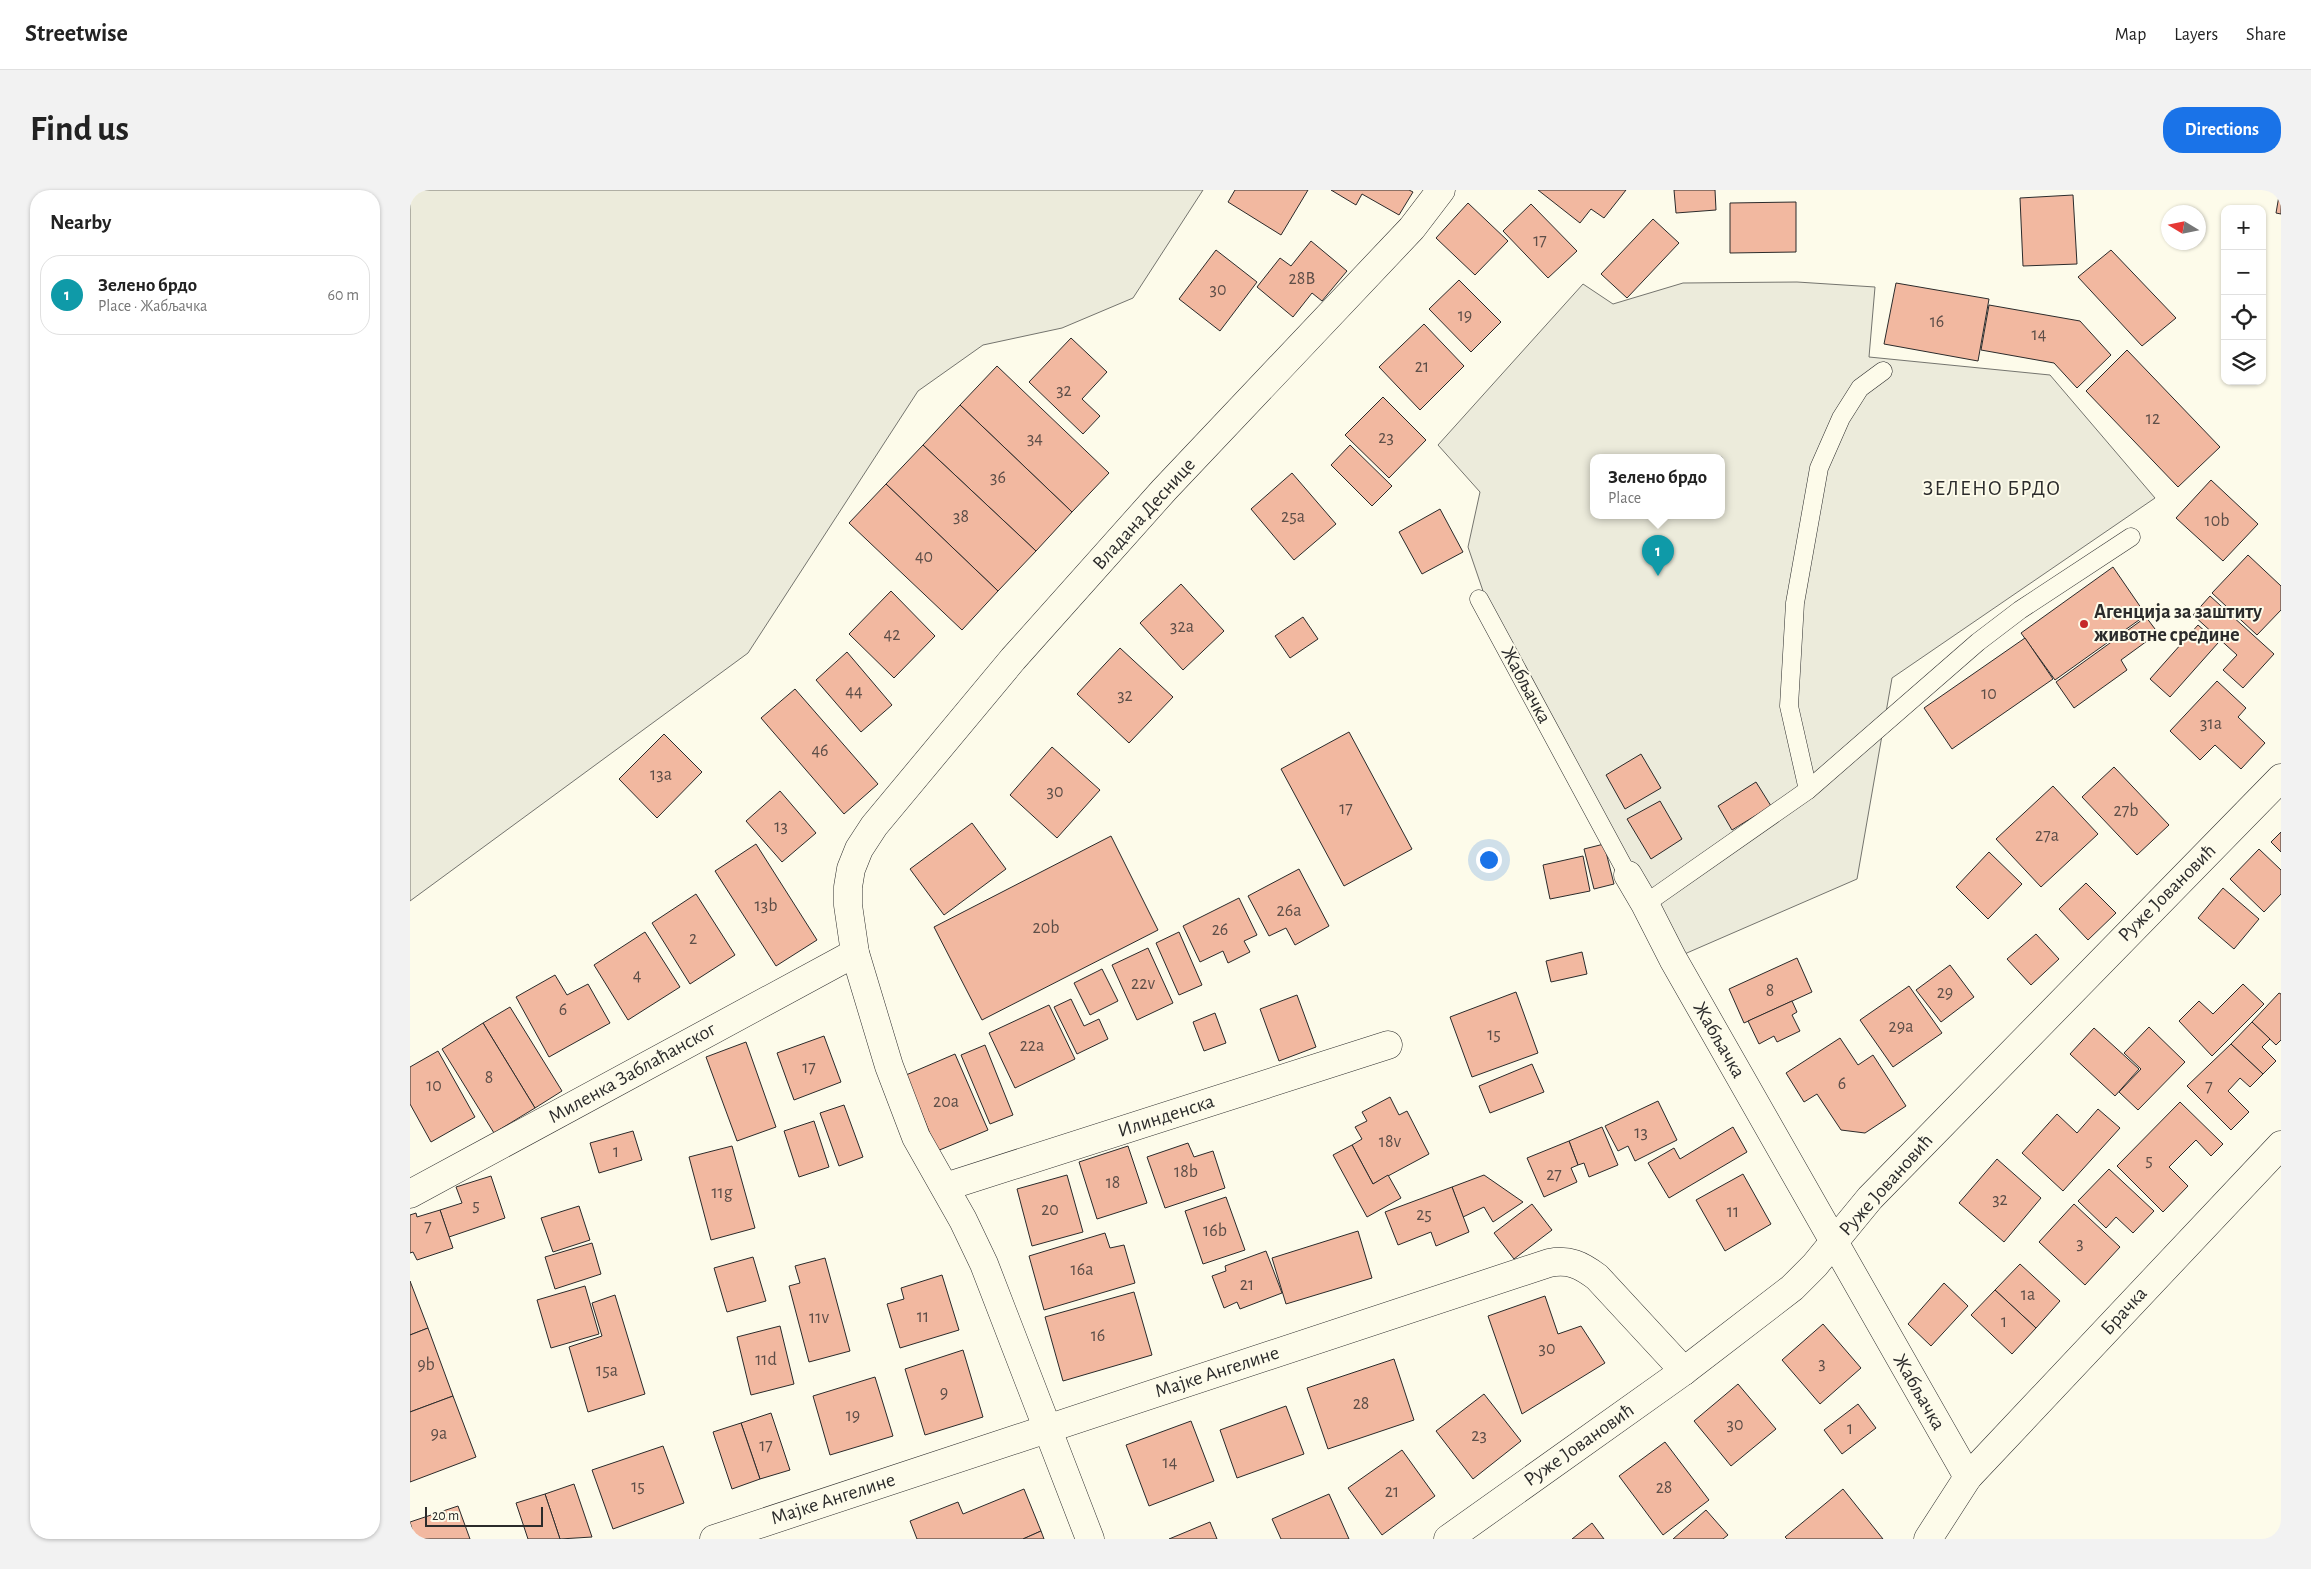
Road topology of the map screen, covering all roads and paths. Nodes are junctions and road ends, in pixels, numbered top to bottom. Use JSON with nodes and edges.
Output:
{"nodes":[{"id":1,"x":1441,"y":190,"type":"edge"},
{"id":2,"x":1883,"y":371,"type":"dead end"},
{"id":3,"x":2131,"y":537,"type":"dead end"},
{"id":4,"x":1479,"y":599,"type":"dead end"},
{"id":5,"x":2281,"y":778,"type":"edge"},
{"id":6,"x":1808,"y":790,"type":"junction"},
{"id":7,"x":1628,"y":875,"type":"joint"},
{"id":8,"x":1645,"y":904,"type":"junction"},
{"id":9,"x":855,"y":953,"type":"junction"},
{"id":10,"x":1388,"y":1045,"type":"dead end"},
{"id":11,"x":2281,"y":1145,"type":"edge"},
{"id":12,"x":944,"y":1187,"type":"junction"},
{"id":13,"x":410,"y":1194,"type":"edge"},
{"id":14,"x":1834,"y":1242,"type":"junction"},
{"id":15,"x":1684,"y":1371,"type":"junction"},
{"id":16,"x":1047,"y":1428,"type":"junction"},
{"id":17,"x":1968,"y":1477,"type":"junction"},
{"id":18,"x":714,"y":1539,"type":"edge"},
{"id":19,"x":1090,"y":1539,"type":"edge"},
{"id":20,"x":1448,"y":1539,"type":"edge"},
{"id":21,"x":1928,"y":1539,"type":"edge"}],
"edges":[{"from":1,"to":9,"type":"street","name":"Владана Деснице"},
{"from":2,"to":6,"type":"lane"},
{"from":3,"to":6,"type":"lane"},
{"from":4,"to":7,"type":"lane","name":"Жабљачка"},
{"from":5,"to":14,"type":"street","name":"Руже Јовановић"},
{"from":6,"to":8,"type":"lane"},
{"from":7,"to":8,"type":"street","name":"Жабљачка"},
{"from":8,"to":14,"type":"street","name":"Жабљачка"},
{"from":9,"to":12,"type":"street"},
{"from":9,"to":13,"type":"street","name":"Миленка Заблаћанског"},
{"from":10,"to":12,"type":"street","name":"Илинденска"},
{"from":11,"to":17,"type":"street","name":"Брачка"},
{"from":12,"to":16,"type":"street"},
{"from":14,"to":15,"type":"street","name":"Руже Јовановић"},
{"from":14,"to":17,"type":"street","name":"Жабљачка"},
{"from":15,"to":16,"type":"street","name":"Мајке Ангелине"},
{"from":15,"to":20,"type":"street","name":"Руже Јовановић"},
{"from":16,"to":18,"type":"street","name":"Мајке Ангелине"},
{"from":16,"to":19,"type":"street"},
{"from":17,"to":21,"type":"street","name":"Брачка"}]}
